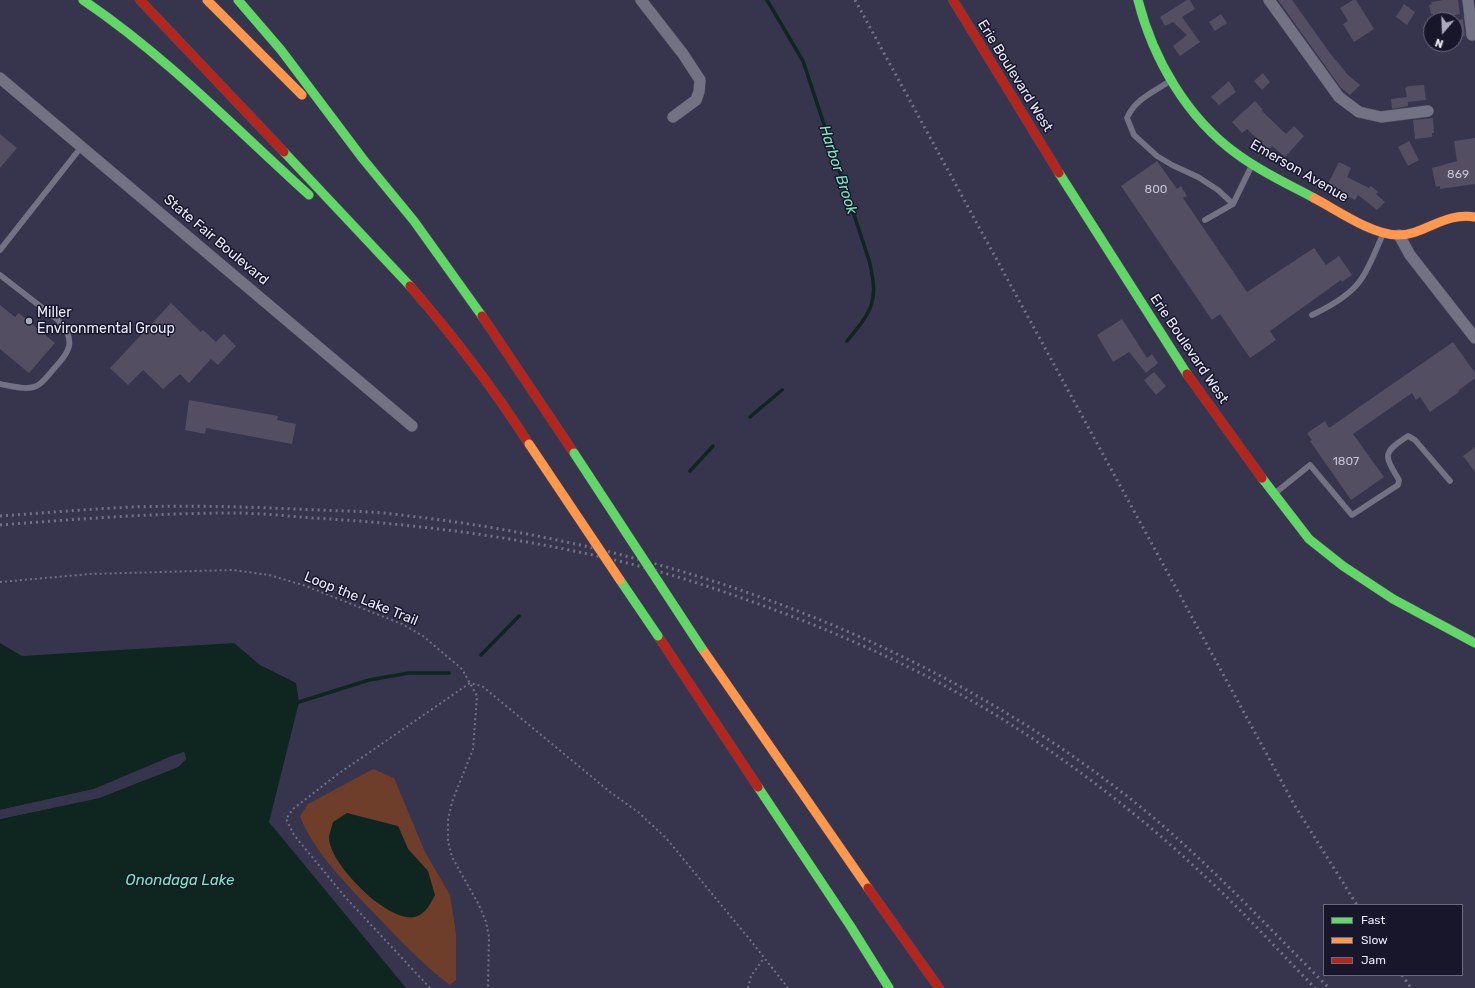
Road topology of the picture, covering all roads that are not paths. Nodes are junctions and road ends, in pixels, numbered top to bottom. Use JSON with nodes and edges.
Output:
{"nodes":[{"id":1,"x":84,"y":0,"type":"edge"},
{"id":2,"x":140,"y":0,"type":"edge"},
{"id":3,"x":207,"y":0,"type":"edge"},
{"id":4,"x":238,"y":0,"type":"edge"},
{"id":5,"x":641,"y":0,"type":"edge"},
{"id":6,"x":953,"y":0,"type":"edge"},
{"id":7,"x":1138,"y":0,"type":"edge"},
{"id":8,"x":1269,"y":0,"type":"edge"},
{"id":9,"x":1468,"y":0,"type":"edge"},
{"id":10,"x":1472,"y":35,"type":"dead end"},
{"id":11,"x":0,"y":78,"type":"edge"},
{"id":12,"x":1172,"y":80,"type":"junction"},
{"id":13,"x":1428,"y":111,"type":"dead end"},
{"id":14,"x":673,"y":116,"type":"dead end"},
{"id":15,"x":82,"y":146,"type":"junction"},
{"id":16,"x":363,"y":159,"type":"junction"},
{"id":17,"x":1253,"y":165,"type":"junction"},
{"id":18,"x":1233,"y":204,"type":"junction"},
{"id":19,"x":1475,"y":217,"type":"edge"},
{"id":20,"x":1205,"y":220,"type":"dead end"},
{"id":21,"x":1384,"y":232,"type":"junction"},
{"id":22,"x":1399,"y":235,"type":"junction"},
{"id":23,"x":0,"y":250,"type":"edge"},
{"id":24,"x":388,"y":261,"type":"junction"},
{"id":25,"x":0,"y":275,"type":"edge"},
{"id":26,"x":1312,"y":315,"type":"dead end"},
{"id":27,"x":1475,"y":338,"type":"edge"},
{"id":28,"x":0,"y":384,"type":"edge"},
{"id":29,"x":412,"y":426,"type":"dead end"},
{"id":30,"x":1450,"y":481,"type":"dead end"},
{"id":31,"x":1274,"y":494,"type":"junction"},
{"id":32,"x":1475,"y":643,"type":"edge"},
{"id":33,"x":889,"y":988,"type":"edge"},
{"id":34,"x":939,"y":988,"type":"edge"}],
"edges":[{"from":1,"to":24,"type":"main road"},
{"from":2,"to":24,"type":"main road"},
{"from":3,"to":16,"type":"main road"},
{"from":4,"to":16,"type":"main road"},
{"from":5,"to":14,"type":"street"},
{"from":6,"to":31,"type":"main road","name":"Erie Boulevard West"},
{"from":7,"to":12,"type":"main road","name":"Emerson Avenue"},
{"from":8,"to":13,"type":"street"},
{"from":9,"to":10,"type":"street"},
{"from":11,"to":15,"type":"street","name":"State Fair Boulevard"},
{"from":12,"to":17,"type":"main road","name":"Emerson Avenue"},
{"from":12,"to":18,"type":"lane"},
{"from":15,"to":23,"type":"lane"},
{"from":15,"to":29,"type":"street","name":"State Fair Boulevard"},
{"from":16,"to":34,"type":"main road","bridge":true},
{"from":17,"to":18,"type":"lane"},
{"from":17,"to":21,"type":"main road","name":"Emerson Avenue"},
{"from":18,"to":20,"type":"lane"},
{"from":19,"to":22,"type":"main road"},
{"from":21,"to":22,"type":"main road","name":"Emerson Avenue"},
{"from":21,"to":26,"type":"lane"},
{"from":22,"to":27,"type":"street"},
{"from":24,"to":33,"type":"main road","bridge":true},
{"from":25,"to":28,"type":"lane"},
{"from":30,"to":31,"type":"lane"},
{"from":31,"to":32,"type":"main road","name":"Erie Boulevard West"}]}
